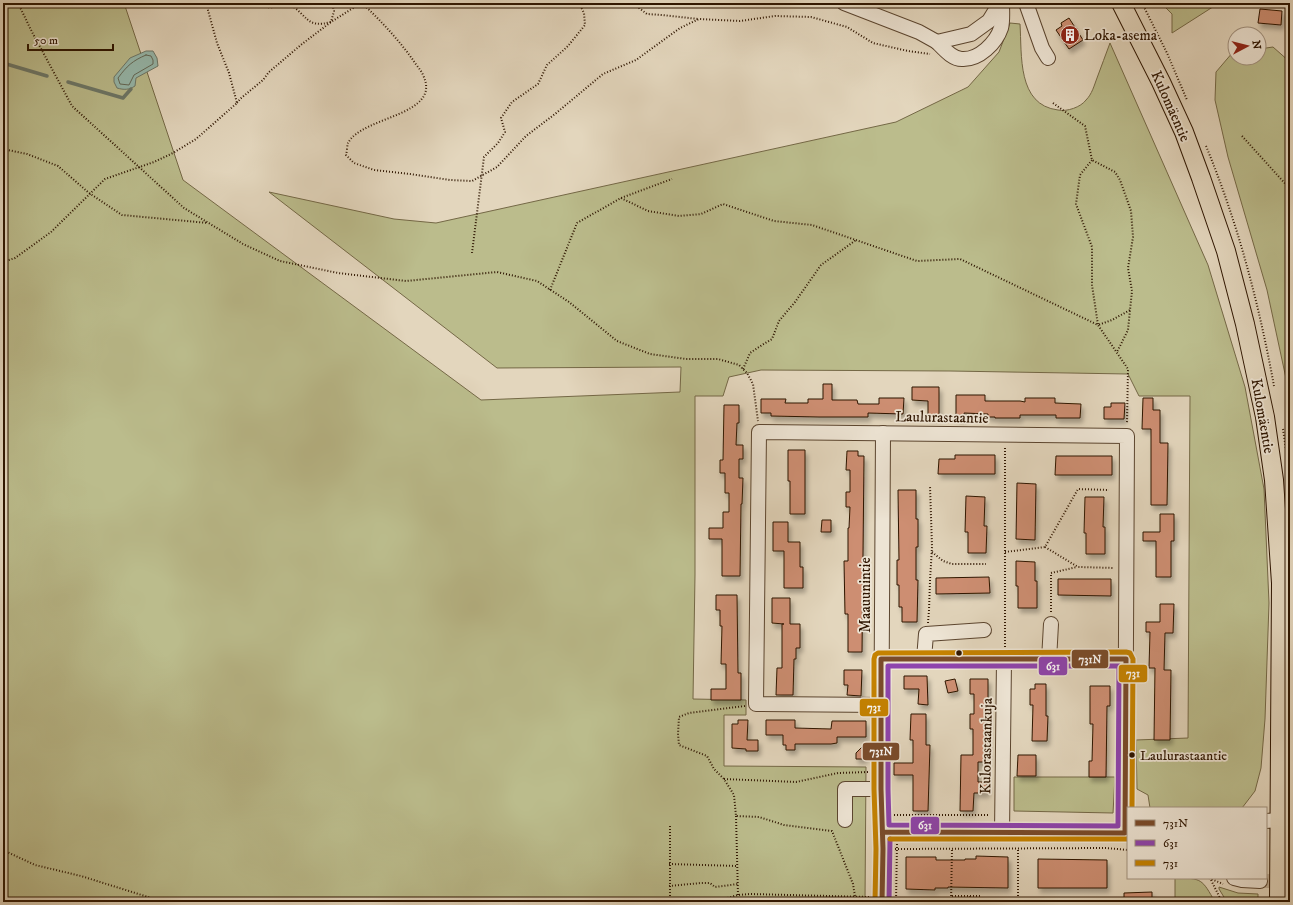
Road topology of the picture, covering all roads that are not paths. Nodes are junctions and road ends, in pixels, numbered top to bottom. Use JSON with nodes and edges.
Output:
{"nodes":[{"id":1,"x":844,"y":3,"type":"edge"},
{"id":2,"x":1001,"y":3,"type":"edge"},
{"id":3,"x":1026,"y":3,"type":"edge"},
{"id":4,"x":1121,"y":3,"type":"edge"},
{"id":5,"x":937,"y":42,"type":"junction"},
{"id":6,"x":1048,"y":58,"type":"dead end"},
{"id":7,"x":883,"y":433,"type":"junction"},
{"id":8,"x":1051,"y":624,"type":"road end"},
{"id":9,"x":984,"y":630,"type":"dead end"},
{"id":10,"x":881,"y":659,"type":"junction"},
{"id":11,"x":924,"y":659,"type":"junction"},
{"id":12,"x":1126,"y":659,"type":"junction"},
{"id":13,"x":1004,"y":660,"type":"junction"},
{"id":14,"x":1049,"y":660,"type":"junction"},
{"id":15,"x":882,"y":705,"type":"junction"},
{"id":16,"x":881,"y":789,"type":"junction"},
{"id":17,"x":845,"y":820,"type":"dead end"},
{"id":18,"x":1272,"y":820,"type":"edge"},
{"id":19,"x":883,"y":832,"type":"junction"},
{"id":20,"x":1126,"y":832,"type":"edge"},
{"id":21,"x":1002,"y":833,"type":"junction"},
{"id":22,"x":1238,"y":879,"type":"edge"},
{"id":23,"x":1260,"y":881,"type":"dead end"},
{"id":24,"x":882,"y":902,"type":"edge"},
{"id":25,"x":1279,"y":902,"type":"edge"}],
"edges":[{"from":1,"to":5,"type":"street"},
{"from":2,"to":5,"type":"street"},
{"from":2,"to":5,"type":"street"},
{"from":3,"to":6,"type":"street"},
{"from":4,"to":18,"type":"main road","name":"Kulomäentie"},
{"from":7,"to":10,"type":"street","name":"Maauunintie"},
{"from":7,"to":12,"type":"street","name":"Laulurastaantie"},
{"from":7,"to":15,"type":"street","name":"Laulurastaantie"},
{"from":8,"to":14,"type":"street"},
{"from":9,"to":11,"type":"street"},
{"from":10,"to":11,"type":"street"},
{"from":10,"to":15,"type":"street","name":"Maauunintie"},
{"from":11,"to":13,"type":"street"},
{"from":12,"to":14,"type":"street"},
{"from":12,"to":20,"type":"street"},
{"from":13,"to":14,"type":"street"},
{"from":13,"to":21,"type":"street","name":"Kulorastaankuja"},
{"from":15,"to":16,"type":"street","name":"Maauunintie"},
{"from":16,"to":17,"type":"street"},
{"from":16,"to":19,"type":"street","name":"Maauunintie"},
{"from":18,"to":25,"type":"main road","name":"Kulomäentie"},
{"from":19,"to":21,"type":"street"},
{"from":19,"to":24,"type":"street","name":"Maauunintie"},
{"from":20,"to":21,"type":"street"},
{"from":22,"to":23,"type":"street"}]}
